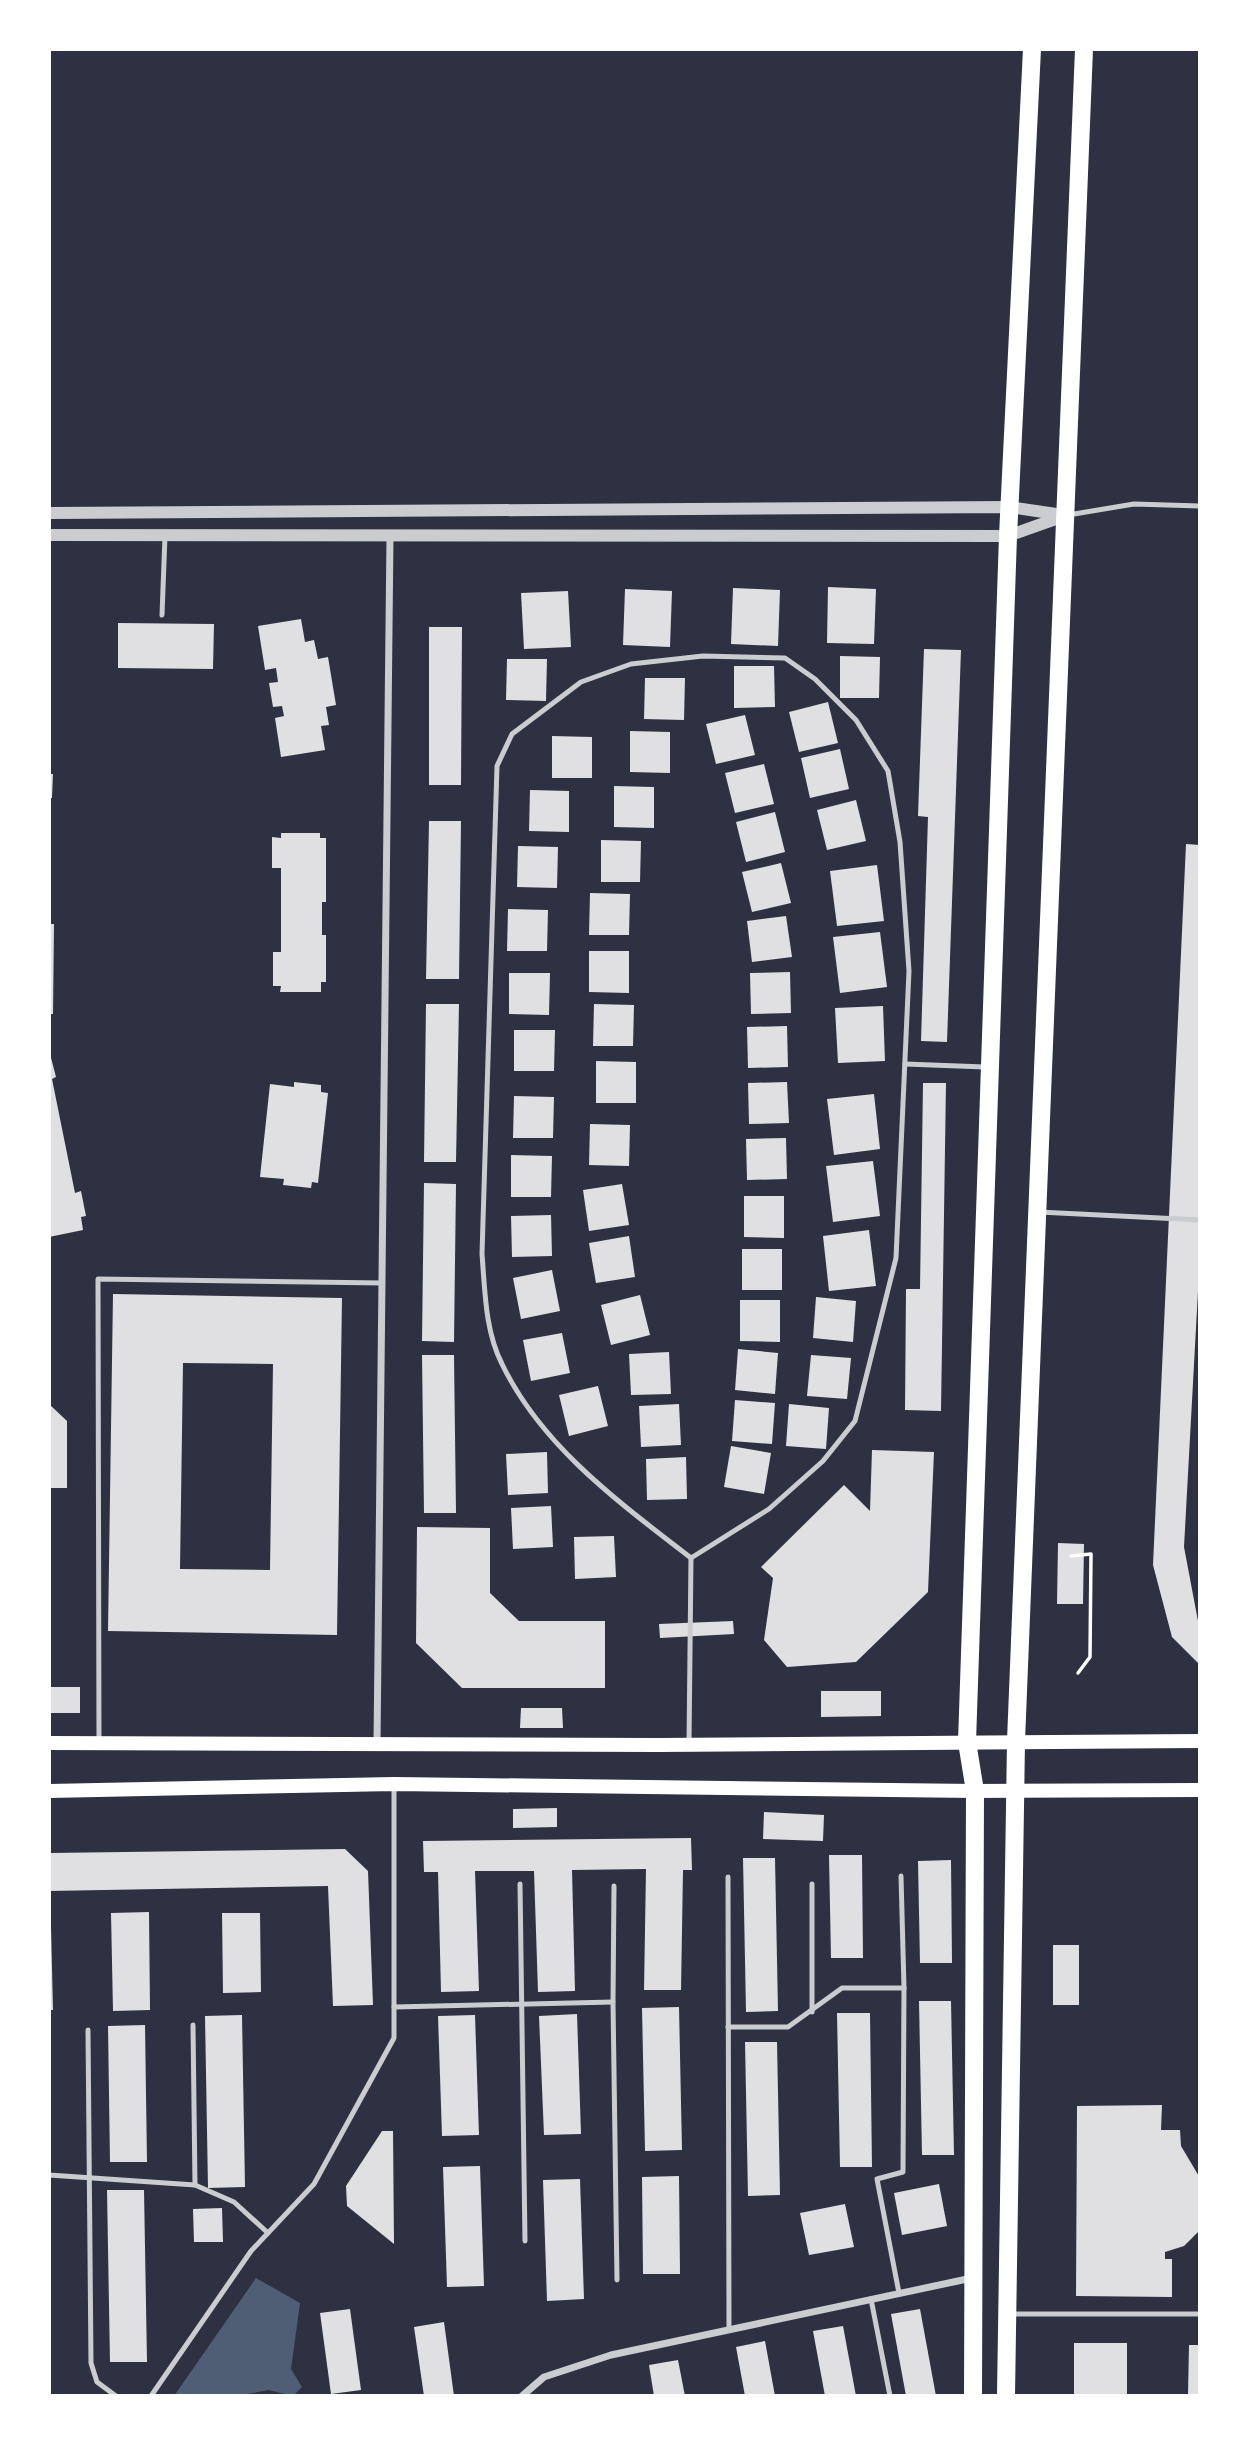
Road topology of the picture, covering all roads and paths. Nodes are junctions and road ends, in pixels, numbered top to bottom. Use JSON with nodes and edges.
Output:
{"nodes":[{"id":1,"x":1032,"y":49,"type":"edge"},
{"id":2,"x":1084,"y":49,"type":"edge"},
{"id":3,"x":1200,"y":506,"type":"edge"},
{"id":4,"x":1009,"y":507,"type":"junction"},
{"id":5,"x":49,"y":513,"type":"edge"},
{"id":6,"x":1064,"y":516,"type":"junction"},
{"id":7,"x":49,"y":536,"type":"edge"},
{"id":8,"x":165,"y":536,"type":"junction"},
{"id":9,"x":390,"y":536,"type":"junction"},
{"id":10,"x":1008,"y":536,"type":"junction"},
{"id":11,"x":162,"y":615,"type":"dead end"},
{"id":12,"x":905,"y":1064,"type":"junction"},
{"id":13,"x":990,"y":1067,"type":"junction"},
{"id":14,"x":1036,"y":1212,"type":"junction"},
{"id":15,"x":1200,"y":1220,"type":"edge"},
{"id":16,"x":382,"y":1283,"type":"junction"},
{"id":17,"x":1071,"y":1556,"type":"dead end"},
{"id":18,"x":691,"y":1558,"type":"junction"},
{"id":19,"x":1077,"y":1673,"type":"dead end"},
{"id":20,"x":1016,"y":1741,"type":"junction"},
{"id":21,"x":1200,"y":1741,"type":"edge"},
{"id":22,"x":967,"y":1742,"type":"junction"},
{"id":23,"x":49,"y":1743,"type":"edge"},
{"id":24,"x":99,"y":1744,"type":"junction"},
{"id":25,"x":377,"y":1744,"type":"junction"},
{"id":26,"x":689,"y":1745,"type":"junction"},
{"id":27,"x":394,"y":1784,"type":"junction"},
{"id":28,"x":1016,"y":1790,"type":"junction"},
{"id":29,"x":1200,"y":1790,"type":"edge"},
{"id":30,"x":49,"y":1791,"type":"edge"},
{"id":31,"x":975,"y":1791,"type":"junction"},
{"id":32,"x":901,"y":1876,"type":"dead end"},
{"id":33,"x":728,"y":1877,"type":"dead end"},
{"id":34,"x":520,"y":1884,"type":"dead end"},
{"id":35,"x":812,"y":1884,"type":"dead end"},
{"id":36,"x":614,"y":1886,"type":"dead end"},
{"id":37,"x":904,"y":1988,"type":"junction"},
{"id":38,"x":613,"y":2002,"type":"junction"},
{"id":39,"x":522,"y":2004,"type":"junction"},
{"id":40,"x":394,"y":2007,"type":"junction"},
{"id":41,"x":812,"y":2012,"type":"junction"},
{"id":42,"x":193,"y":2025,"type":"dead end"},
{"id":43,"x":728,"y":2027,"type":"junction"},
{"id":44,"x":88,"y":2030,"type":"dead end"},
{"id":45,"x":49,"y":2175,"type":"edge"},
{"id":46,"x":89,"y":2178,"type":"junction"},
{"id":47,"x":195,"y":2185,"type":"junction"},
{"id":48,"x":268,"y":2233,"type":"junction"},
{"id":49,"x":525,"y":2241,"type":"dead end"},
{"id":50,"x":972,"y":2277,"type":"junction"},
{"id":51,"x":617,"y":2280,"type":"dead end"},
{"id":52,"x":900,"y":2293,"type":"junction"},
{"id":53,"x":871,"y":2299,"type":"junction"},
{"id":54,"x":1006,"y":2314,"type":"junction"},
{"id":55,"x":1200,"y":2314,"type":"edge"},
{"id":56,"x":729,"y":2330,"type":"junction"},
{"id":57,"x":116,"y":2396,"type":"edge"},
{"id":58,"x":151,"y":2396,"type":"edge"},
{"id":59,"x":522,"y":2396,"type":"edge"},
{"id":60,"x":890,"y":2396,"type":"edge"},
{"id":61,"x":973,"y":2396,"type":"edge"},
{"id":62,"x":1006,"y":2396,"type":"edge"}],
"edges":[{"from":1,"to":4,"type":"main road"},
{"from":2,"to":6,"type":"main road"},
{"from":3,"to":6,"type":"lane"},
{"from":4,"to":5,"type":"street"},
{"from":4,"to":6,"type":"street"},
{"from":4,"to":10,"type":"main road"},
{"from":6,"to":10,"type":"street"},
{"from":6,"to":14,"type":"main road"},
{"from":7,"to":8,"type":"street"},
{"from":8,"to":9,"type":"street"},
{"from":8,"to":11,"type":"lane"},
{"from":9,"to":10,"type":"street"},
{"from":9,"to":16,"type":"street"},
{"from":10,"to":13,"type":"main road"},
{"from":12,"to":13,"type":"lane"},
{"from":12,"to":18,"type":"lane"},
{"from":12,"to":18,"type":"lane"},
{"from":13,"to":22,"type":"main road"},
{"from":14,"to":15,"type":"lane"},
{"from":14,"to":20,"type":"main road"},
{"from":16,"to":24,"type":"lane"},
{"from":16,"to":25,"type":"street"},
{"from":17,"to":19,"type":"path"},
{"from":18,"to":26,"type":"lane"},
{"from":20,"to":21,"type":"main road"},
{"from":20,"to":22,"type":"main road"},
{"from":20,"to":28,"type":"main road"},
{"from":22,"to":26,"type":"main road"},
{"from":22,"to":31,"type":"main road"},
{"from":23,"to":24,"type":"main road"},
{"from":24,"to":25,"type":"main road"},
{"from":25,"to":26,"type":"main road"},
{"from":27,"to":30,"type":"main road"},
{"from":27,"to":31,"type":"main road"},
{"from":27,"to":40,"type":"lane"},
{"from":28,"to":29,"type":"main road"},
{"from":28,"to":31,"type":"main road"},
{"from":28,"to":54,"type":"main road"},
{"from":31,"to":50,"type":"main road"},
{"from":32,"to":37,"type":"lane"},
{"from":33,"to":43,"type":"lane"},
{"from":34,"to":39,"type":"lane"},
{"from":35,"to":41,"type":"lane"},
{"from":36,"to":38,"type":"lane"},
{"from":37,"to":41,"type":"lane"},
{"from":37,"to":52,"type":"lane"},
{"from":38,"to":39,"type":"lane"},
{"from":38,"to":51,"type":"lane"},
{"from":39,"to":40,"type":"lane"},
{"from":39,"to":49,"type":"lane"},
{"from":40,"to":48,"type":"lane"},
{"from":41,"to":43,"type":"lane"},
{"from":42,"to":47,"type":"lane"},
{"from":43,"to":56,"type":"lane"},
{"from":44,"to":46,"type":"lane"},
{"from":45,"to":46,"type":"lane"},
{"from":46,"to":47,"type":"lane"},
{"from":46,"to":57,"type":"lane"},
{"from":47,"to":48,"type":"lane"},
{"from":48,"to":58,"type":"lane"},
{"from":50,"to":52,"type":"street"},
{"from":50,"to":61,"type":"main road"},
{"from":52,"to":53,"type":"street"},
{"from":53,"to":56,"type":"street"},
{"from":53,"to":60,"type":"lane"},
{"from":54,"to":55,"type":"lane"},
{"from":54,"to":62,"type":"main road"},
{"from":56,"to":59,"type":"street"}]}
